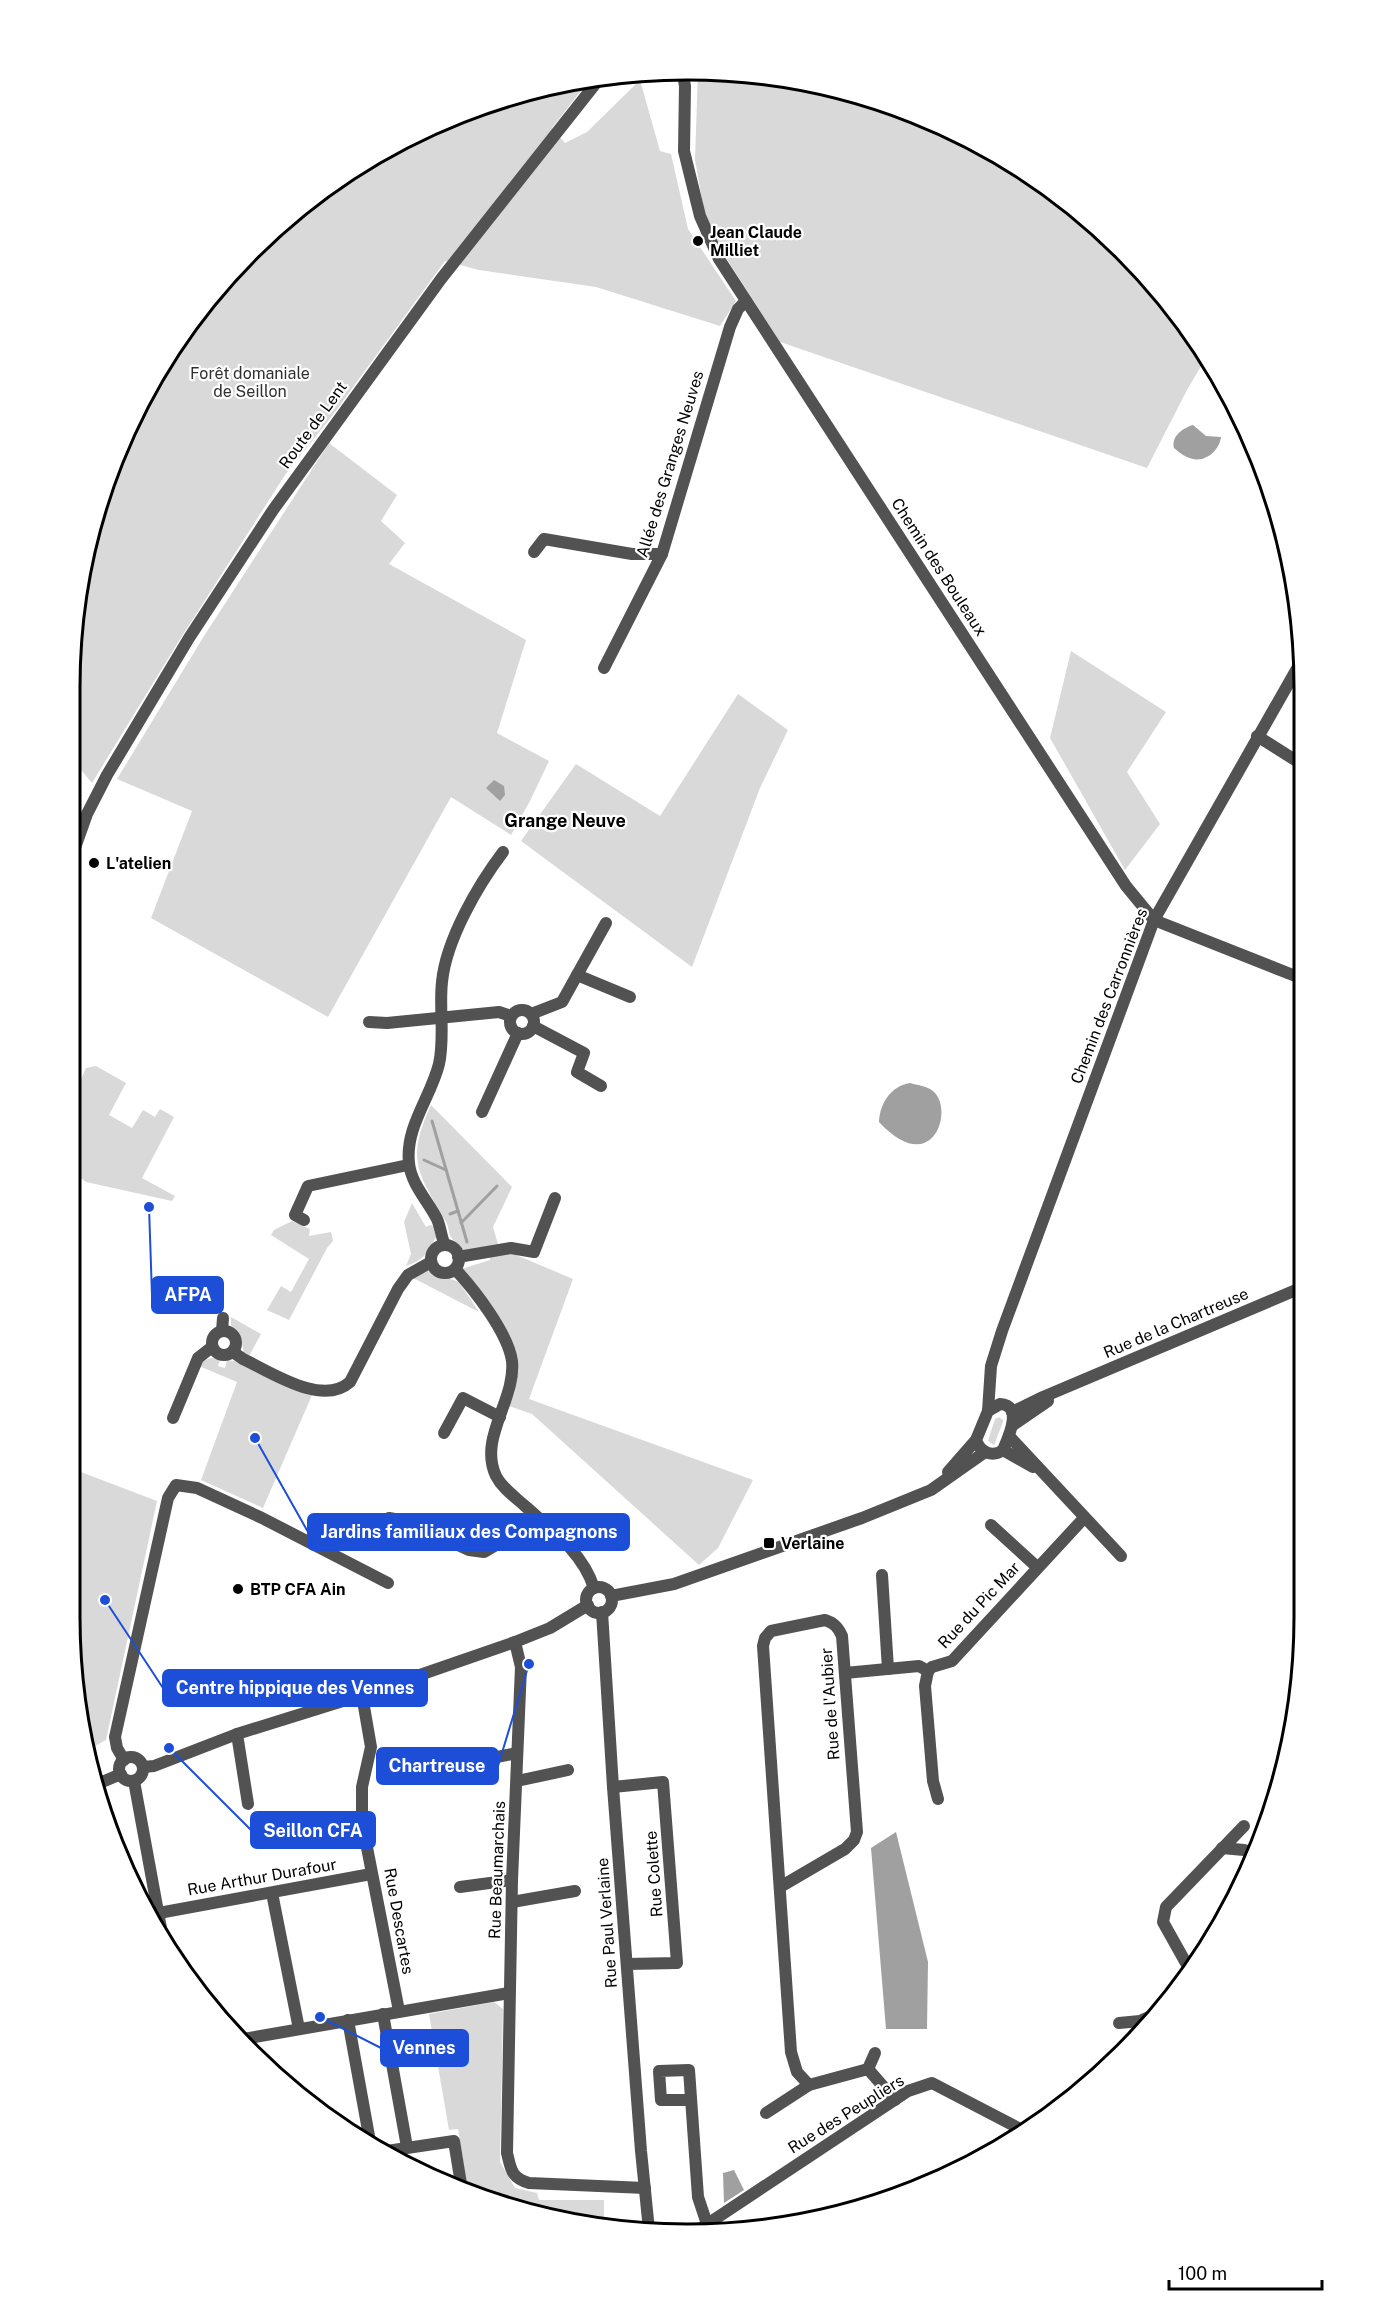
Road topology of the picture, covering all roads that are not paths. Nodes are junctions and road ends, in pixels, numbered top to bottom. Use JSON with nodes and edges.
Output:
{"nodes":[{"id":1,"x":684,"y":80,"type":"edge"},
{"id":2,"x":593,"y":87,"type":"edge"},
{"id":3,"x":746,"y":302,"type":"junction"},
{"id":4,"x":534,"y":552,"type":"dead end"},
{"id":5,"x":662,"y":554,"type":"junction"},
{"id":6,"x":604,"y":668,"type":"dead end"},
{"id":7,"x":1293,"y":674,"type":"edge"},
{"id":8,"x":1257,"y":736,"type":"junction"},
{"id":9,"x":1294,"y":759,"type":"edge"},
{"id":10,"x":80,"y":834,"type":"edge"},
{"id":11,"x":503,"y":852,"type":"dead end"},
{"id":12,"x":1154,"y":920,"type":"junction"},
{"id":13,"x":606,"y":923,"type":"dead end"},
{"id":14,"x":577,"y":975,"type":"junction"},
{"id":15,"x":1294,"y":975,"type":"edge"},
{"id":16,"x":630,"y":997,"type":"dead end"},
{"id":17,"x":511,"y":1016,"type":"junction"},
{"id":18,"x":441,"y":1017,"type":"junction"},
{"id":19,"x":532,"y":1020,"type":"junction"},
{"id":20,"x":369,"y":1022,"type":"dead end"},
{"id":21,"x":518,"y":1034,"type":"junction"},
{"id":22,"x":602,"y":1086,"type":"dead end"},
{"id":23,"x":482,"y":1112,"type":"dead end"},
{"id":24,"x":408,"y":1165,"type":"junction"},
{"id":25,"x":555,"y":1198,"type":"dead end"},
{"id":26,"x":304,"y":1220,"type":"dead end"},
{"id":27,"x":445,"y":1245,"type":"junction"},
{"id":28,"x":431,"y":1262,"type":"junction"},
{"id":29,"x":457,"y":1263,"type":"junction"},
{"id":30,"x":1294,"y":1291,"type":"edge"},
{"id":31,"x":223,"y":1318,"type":"dead end"},
{"id":32,"x":222,"y":1331,"type":"junction"},
{"id":33,"x":212,"y":1347,"type":"junction"},
{"id":34,"x":233,"y":1352,"type":"junction"},
{"id":35,"x":994,"y":1407,"type":"junction"},
{"id":36,"x":500,"y":1417,"type":"junction"},
{"id":37,"x":173,"y":1418,"type":"dead end"},
{"id":38,"x":1011,"y":1424,"type":"junction"},
{"id":39,"x":444,"y":1433,"type":"dead end"},
{"id":40,"x":976,"y":1440,"type":"junction"},
{"id":41,"x":1003,"y":1450,"type":"junction"},
{"id":42,"x":985,"y":1452,"type":"junction"},
{"id":43,"x":1044,"y":1474,"type":"junction"},
{"id":44,"x":931,"y":1490,"type":"junction"},
{"id":45,"x":534,"y":1514,"type":"junction"},
{"id":46,"x":389,"y":1518,"type":"dead end"},
{"id":47,"x":1084,"y":1518,"type":"junction"},
{"id":48,"x":991,"y":1525,"type":"dead end"},
{"id":49,"x":1121,"y":1556,"type":"dead end"},
{"id":50,"x":1037,"y":1567,"type":"junction"},
{"id":51,"x":882,"y":1575,"type":"dead end"},
{"id":52,"x":388,"y":1583,"type":"dead end"},
{"id":53,"x":594,"y":1588,"type":"junction"},
{"id":54,"x":611,"y":1596,"type":"junction"},
{"id":55,"x":588,"y":1605,"type":"junction"},
{"id":56,"x":603,"y":1612,"type":"junction"},
{"id":57,"x":515,"y":1642,"type":"junction"},
{"id":58,"x":888,"y":1669,"type":"junction"},
{"id":59,"x":928,"y":1671,"type":"junction"},
{"id":60,"x":845,"y":1672,"type":"junction"},
{"id":61,"x":362,"y":1695,"type":"junction"},
{"id":62,"x":237,"y":1734,"type":"junction"},
{"id":63,"x":517,"y":1753,"type":"junction"},
{"id":64,"x":124,"y":1760,"type":"junction"},
{"id":65,"x":462,"y":1764,"type":"dead end"},
{"id":66,"x":143,"y":1767,"type":"junction"},
{"id":67,"x":568,"y":1770,"type":"dead end"},
{"id":68,"x":121,"y":1774,"type":"junction"},
{"id":69,"x":135,"y":1781,"type":"junction"},
{"id":70,"x":517,"y":1781,"type":"junction"},
{"id":71,"x":102,"y":1782,"type":"edge"},
{"id":72,"x":613,"y":1786,"type":"junction"},
{"id":73,"x":938,"y":1799,"type":"dead end"},
{"id":74,"x":248,"y":1804,"type":"dead end"},
{"id":75,"x":1244,"y":1826,"type":"dead end"},
{"id":76,"x":1222,"y":1848,"type":"junction"},
{"id":77,"x":1247,"y":1851,"type":"edge"},
{"id":78,"x":371,"y":1874,"type":"junction"},
{"id":79,"x":512,"y":1880,"type":"junction"},
{"id":80,"x":460,"y":1887,"type":"dead end"},
{"id":81,"x":780,"y":1887,"type":"junction"},
{"id":82,"x":574,"y":1891,"type":"dead end"},
{"id":83,"x":272,"y":1893,"type":"junction"},
{"id":84,"x":512,"y":1902,"type":"junction"},
{"id":85,"x":152,"y":1904,"type":"edge"},
{"id":86,"x":157,"y":1913,"type":"edge"},
{"id":87,"x":1186,"y":1962,"type":"edge"},
{"id":88,"x":627,"y":1964,"type":"junction"},
{"id":89,"x":509,"y":1993,"type":"junction"},
{"id":90,"x":399,"y":2011,"type":"junction"},
{"id":91,"x":383,"y":2014,"type":"junction"},
{"id":92,"x":348,"y":2020,"type":"junction"},
{"id":93,"x":1140,"y":2021,"type":"edge"},
{"id":94,"x":1119,"y":2023,"type":"dead end"},
{"id":95,"x":299,"y":2029,"type":"junction"},
{"id":96,"x":249,"y":2038,"type":"edge"},
{"id":97,"x":875,"y":2053,"type":"dead end"},
{"id":98,"x":868,"y":2069,"type":"junction"},
{"id":99,"x":809,"y":2085,"type":"junction"},
{"id":100,"x":691,"y":2100,"type":"dead end"},
{"id":101,"x":895,"y":2100,"type":"junction"},
{"id":102,"x":766,"y":2113,"type":"dead end"},
{"id":103,"x":1016,"y":2127,"type":"edge"},
{"id":104,"x":369,"y":2134,"type":"edge"},
{"id":105,"x":407,"y":2147,"type":"junction"},
{"id":106,"x":395,"y":2149,"type":"edge"},
{"id":107,"x":460,"y":2180,"type":"edge"},
{"id":108,"x":645,"y":2187,"type":"junction"},
{"id":109,"x":649,"y":2223,"type":"edge"},
{"id":110,"x":706,"y":2223,"type":"edge"},
{"id":111,"x":716,"y":2223,"type":"edge"}],
"edges":[{"from":1,"to":3,"type":"street","name":"Chemin des Bouleaux"},
{"from":2,"to":10,"type":"street","name":"Route de Lent"},
{"from":3,"to":5,"type":"street","name":"Allée des Granges Neuves"},
{"from":3,"to":12,"type":"street","name":"Chemin des Bouleaux"},
{"from":4,"to":5,"type":"street"},
{"from":5,"to":6,"type":"street","name":"Allée des Granges Neuves"},
{"from":7,"to":8,"type":"street","name":"Chemin des Carronnières"},
{"from":8,"to":9,"type":"street"},
{"from":8,"to":12,"type":"street","name":"Chemin des Carronnières"},
{"from":11,"to":18,"type":"street"},
{"from":12,"to":15,"type":"street","name":"Chemin des Bouleaux"},
{"from":12,"to":35,"type":"street","name":"Chemin des Carronnières"},
{"from":13,"to":14,"type":"street"},
{"from":14,"to":16,"type":"street"},
{"from":14,"to":19,"type":"street"},
{"from":17,"to":18,"type":"street"},
{"from":17,"to":19,"type":"street"},
{"from":17,"to":21,"type":"street"},
{"from":18,"to":20,"type":"street"},
{"from":18,"to":24,"type":"street"},
{"from":19,"to":21,"type":"street"},
{"from":19,"to":22,"type":"street"},
{"from":21,"to":23,"type":"street"},
{"from":24,"to":26,"type":"street"},
{"from":24,"to":27,"type":"street"},
{"from":25,"to":29,"type":"street"},
{"from":27,"to":28,"type":"street"},
{"from":27,"to":29,"type":"street"},
{"from":28,"to":29,"type":"street"},
{"from":28,"to":34,"type":"street"},
{"from":29,"to":36,"type":"street"},
{"from":30,"to":38,"type":"street","name":"Rue de la Chartreuse"},
{"from":31,"to":32,"type":"street"},
{"from":32,"to":33,"type":"street"},
{"from":32,"to":34,"type":"street"},
{"from":33,"to":34,"type":"street"},
{"from":33,"to":37,"type":"street"},
{"from":35,"to":38,"type":"street"},
{"from":35,"to":40,"type":"street"},
{"from":36,"to":39,"type":"street"},
{"from":36,"to":45,"type":"street"},
{"from":38,"to":41,"type":"street"},
{"from":38,"to":43,"type":"street"},
{"from":40,"to":42,"type":"street"},
{"from":40,"to":44,"type":"street"},
{"from":41,"to":42,"type":"street"},
{"from":41,"to":43,"type":"street"},
{"from":42,"to":44,"type":"street"},
{"from":43,"to":47,"type":"street"},
{"from":44,"to":54,"type":"street"},
{"from":45,"to":46,"type":"street"},
{"from":45,"to":53,"type":"street"},
{"from":47,"to":49,"type":"street"},
{"from":47,"to":50,"type":"street","name":"Rue du Pic Mar"},
{"from":48,"to":50,"type":"street"},
{"from":50,"to":59,"type":"street","name":"Rue du Pic Mar"},
{"from":51,"to":58,"type":"street"},
{"from":52,"to":64,"type":"street"},
{"from":53,"to":54,"type":"street"},
{"from":53,"to":55,"type":"street"},
{"from":54,"to":56,"type":"street"},
{"from":55,"to":56,"type":"street"},
{"from":55,"to":57,"type":"street"},
{"from":56,"to":72,"type":"street","name":"Rue Paul Verlaine"},
{"from":57,"to":61,"type":"street"},
{"from":57,"to":63,"type":"street","name":"Rue Beaumarchais"},
{"from":58,"to":59,"type":"street"},
{"from":58,"to":60,"type":"street"},
{"from":59,"to":73,"type":"street"},
{"from":60,"to":81,"type":"street","name":"Rue de l'Aubier"},
{"from":60,"to":81,"type":"street","name":"Rue de l'Aubier"},
{"from":61,"to":62,"type":"street"},
{"from":61,"to":78,"type":"street","name":"Rue Descartes"},
{"from":62,"to":66,"type":"street"},
{"from":62,"to":74,"type":"street"},
{"from":63,"to":65,"type":"street"},
{"from":63,"to":70,"type":"street","name":"Rue Beaumarchais"},
{"from":64,"to":66,"type":"street"},
{"from":64,"to":68,"type":"street"},
{"from":66,"to":69,"type":"street"},
{"from":67,"to":70,"type":"street"},
{"from":68,"to":69,"type":"street"},
{"from":68,"to":71,"type":"street"},
{"from":69,"to":85,"type":"street"},
{"from":70,"to":79,"type":"street","name":"Rue Beaumarchais"},
{"from":72,"to":88,"type":"street","name":"Rue Paul Verlaine"},
{"from":72,"to":88,"type":"street","name":"Rue Colette"},
{"from":75,"to":76,"type":"street"},
{"from":76,"to":77,"type":"street"},
{"from":76,"to":87,"type":"street"},
{"from":78,"to":83,"type":"street","name":"Rue Arthur Durafour"},
{"from":78,"to":90,"type":"street","name":"Rue Descartes"},
{"from":79,"to":80,"type":"street"},
{"from":79,"to":84,"type":"street","name":"Rue Beaumarchais"},
{"from":81,"to":99,"type":"street","name":"Rue de l'Aubier"},
{"from":82,"to":84,"type":"street"},
{"from":83,"to":86,"type":"street","name":"Rue Arthur Durafour"},
{"from":83,"to":95,"type":"street"},
{"from":84,"to":89,"type":"street","name":"Rue Beaumarchais"},
{"from":88,"to":108,"type":"street","name":"Rue Paul Verlaine"},
{"from":89,"to":90,"type":"street"},
{"from":89,"to":108,"type":"street","name":"Rue Beaumarchais"},
{"from":90,"to":91,"type":"street"},
{"from":91,"to":92,"type":"street"},
{"from":91,"to":105,"type":"street"},
{"from":92,"to":95,"type":"street"},
{"from":92,"to":104,"type":"street"},
{"from":93,"to":94,"type":"street"},
{"from":95,"to":96,"type":"street"},
{"from":97,"to":98,"type":"street"},
{"from":98,"to":99,"type":"street"},
{"from":98,"to":101,"type":"street"},
{"from":99,"to":102,"type":"street"},
{"from":100,"to":110,"type":"street"},
{"from":101,"to":103,"type":"street","name":"Rue des Peupliers"},
{"from":101,"to":111,"type":"street","name":"Rue des Peupliers"},
{"from":105,"to":106,"type":"street"},
{"from":105,"to":107,"type":"street"},
{"from":108,"to":109,"type":"street","name":"Rue Paul Verlaine"}]}
